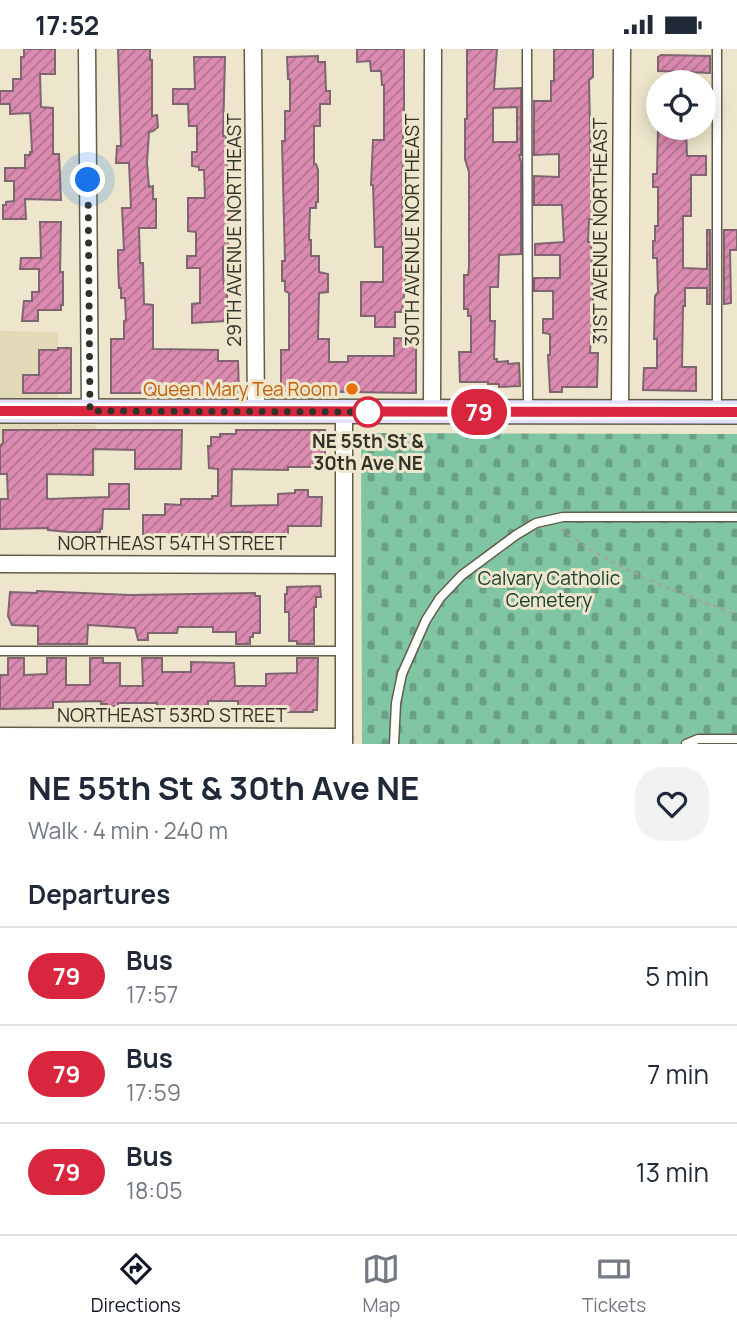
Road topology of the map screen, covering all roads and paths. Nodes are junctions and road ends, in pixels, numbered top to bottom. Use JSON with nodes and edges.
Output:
{"nodes":[{"id":1,"x":87,"y":49,"type":"edge"},
{"id":2,"x":253,"y":49,"type":"edge"},
{"id":3,"x":433,"y":49,"type":"edge"},
{"id":4,"x":527,"y":49,"type":"edge"},
{"id":5,"x":622,"y":49,"type":"edge"},
{"id":6,"x":717,"y":49,"type":"edge"},
{"id":7,"x":0,"y":411,"type":"edge"},
{"id":8,"x":90,"y":411,"type":"junction"},
{"id":9,"x":256,"y":411,"type":"junction"},
{"id":10,"x":344,"y":411,"type":"junction"},
{"id":11,"x":432,"y":412,"type":"junction"},
{"id":12,"x":528,"y":412,"type":"junction"},
{"id":13,"x":727,"y":412,"type":"edge"},
{"id":14,"x":620,"y":413,"type":"junction"},
{"id":15,"x":737,"y":517,"type":"edge"},
{"id":16,"x":548,"y":519,"type":"junction"},
{"id":17,"x":0,"y":564,"type":"edge"},
{"id":18,"x":343,"y":565,"type":"junction"},
{"id":19,"x":737,"y":615,"type":"edge"},
{"id":20,"x":0,"y":650,"type":"edge"},
{"id":21,"x":344,"y":651,"type":"junction"},
{"id":22,"x":0,"y":736,"type":"edge"},
{"id":23,"x":737,"y":739,"type":"edge"},
{"id":24,"x":168,"y":740,"type":"edge"},
{"id":25,"x":344,"y":740,"type":"edge"},
{"id":26,"x":394,"y":744,"type":"edge"},
{"id":27,"x":686,"y":744,"type":"edge"}],
"edges":[{"from":1,"to":8,"type":"street"},
{"from":2,"to":9,"type":"street","name":"29TH AVENUE NORTHEAST"},
{"from":3,"to":11,"type":"street","name":"30TH AVENUE NORTHEAST"},
{"from":4,"to":12,"type":"lane"},
{"from":5,"to":14,"type":"street","name":"31ST AVENUE NORTHEAST"},
{"from":6,"to":13,"type":"lane"},
{"from":7,"to":8,"type":"main road"},
{"from":8,"to":9,"type":"main road"},
{"from":9,"to":10,"type":"main road"},
{"from":10,"to":11,"type":"main road"},
{"from":10,"to":18,"type":"street"},
{"from":11,"to":12,"type":"main road"},
{"from":12,"to":14,"type":"main road"},
{"from":13,"to":14,"type":"main road"},
{"from":15,"to":16,"type":"lane"},
{"from":16,"to":19,"type":"path"},
{"from":16,"to":26,"type":"lane"},
{"from":17,"to":18,"type":"street","name":"NORTHEAST 54TH STREET"},
{"from":18,"to":21,"type":"street"},
{"from":20,"to":21,"type":"lane"},
{"from":21,"to":25,"type":"street"},
{"from":22,"to":24,"type":"street","name":"NORTHEAST 53RD STREET"},
{"from":23,"to":27,"type":"lane"},
{"from":24,"to":25,"type":"street","name":"NORTHEAST 53RD STREET"}]}
